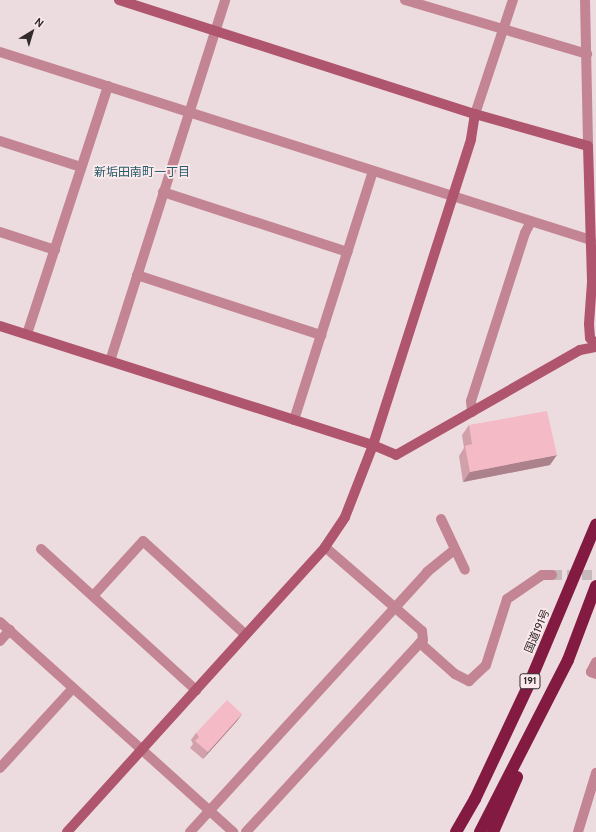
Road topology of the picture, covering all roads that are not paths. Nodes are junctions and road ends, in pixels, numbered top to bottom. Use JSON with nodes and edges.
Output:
{"nodes":[{"id":1,"x":119,"y":0,"type":"edge"},
{"id":2,"x":225,"y":0,"type":"edge"},
{"id":3,"x":405,"y":0,"type":"edge"},
{"id":4,"x":514,"y":0,"type":"edge"},
{"id":5,"x":586,"y":0,"type":"edge"},
{"id":6,"x":214,"y":31,"type":"junction"},
{"id":7,"x":503,"y":31,"type":"junction"},
{"id":8,"x":0,"y":52,"type":"edge"},
{"id":9,"x":586,"y":54,"type":"junction"},
{"id":10,"x":108,"y":86,"type":"junction"},
{"id":11,"x":190,"y":111,"type":"junction"},
{"id":12,"x":475,"y":114,"type":"junction"},
{"id":13,"x":0,"y":141,"type":"edge"},
{"id":14,"x":588,"y":146,"type":"junction"},
{"id":15,"x":81,"y":167,"type":"junction"},
{"id":16,"x":373,"y":171,"type":"junction"},
{"id":17,"x":163,"y":192,"type":"junction"},
{"id":18,"x":452,"y":196,"type":"junction"},
{"id":19,"x":531,"y":221,"type":"junction"},
{"id":20,"x":0,"y":232,"type":"edge"},
{"id":21,"x":591,"y":240,"type":"junction"},
{"id":22,"x":55,"y":250,"type":"junction"},
{"id":23,"x":348,"y":252,"type":"junction"},
{"id":24,"x":137,"y":274,"type":"junction"},
{"id":25,"x":0,"y":326,"type":"edge"},
{"id":26,"x":27,"y":334,"type":"junction"},
{"id":27,"x":322,"y":335,"type":"junction"},
{"id":28,"x":596,"y":346,"type":"edge"},
{"id":29,"x":110,"y":361,"type":"junction"},
{"id":30,"x":472,"y":412,"type":"junction"},
{"id":31,"x":294,"y":420,"type":"junction"},
{"id":32,"x":373,"y":444,"type":"junction"},
{"id":33,"x":441,"y":519,"type":"dead end"},
{"id":34,"x":596,"y":525,"type":"edge"},
{"id":35,"x":325,"y":547,"type":"junction"},
{"id":36,"x":41,"y":549,"type":"dead end"},
{"id":37,"x":454,"y":550,"type":"junction"},
{"id":38,"x":465,"y":570,"type":"dead end"},
{"id":39,"x":552,"y":575,"type":"tunnel mouth"},
{"id":40,"x":596,"y":586,"type":"edge"},
{"id":41,"x":93,"y":596,"type":"junction"},
{"id":42,"x":394,"y":607,"type":"junction"},
{"id":43,"x":0,"y":622,"type":"edge"},
{"id":44,"x":10,"y":630,"type":"junction"},
{"id":45,"x":246,"y":635,"type":"junction"},
{"id":46,"x":0,"y":641,"type":"edge"},
{"id":47,"x":420,"y":644,"type":"junction"},
{"id":48,"x":596,"y":662,"type":"edge"},
{"id":49,"x":596,"y":674,"type":"edge"},
{"id":50,"x":73,"y":688,"type":"junction"},
{"id":51,"x":196,"y":690,"type":"junction"},
{"id":52,"x":544,"y":711,"type":"junction"},
{"id":53,"x":142,"y":750,"type":"junction"},
{"id":54,"x":0,"y":768,"type":"edge"},
{"id":55,"x":596,"y":773,"type":"edge"},
{"id":56,"x":210,"y":811,"type":"junction"},
{"id":57,"x":67,"y":832,"type":"edge"},
{"id":58,"x":190,"y":832,"type":"edge"},
{"id":59,"x":233,"y":832,"type":"edge"},
{"id":60,"x":246,"y":832,"type":"edge"},
{"id":61,"x":456,"y":832,"type":"edge"},
{"id":62,"x":480,"y":832,"type":"edge"},
{"id":63,"x":493,"y":832,"type":"edge"},
{"id":64,"x":578,"y":832,"type":"edge"}],
"edges":[{"from":1,"to":6,"type":"street"},
{"from":2,"to":6,"type":"street"},
{"from":3,"to":7,"type":"street"},
{"from":4,"to":7,"type":"street"},
{"from":5,"to":9,"type":"street"},
{"from":6,"to":11,"type":"street"},
{"from":6,"to":12,"type":"street"},
{"from":7,"to":9,"type":"street"},
{"from":7,"to":12,"type":"street"},
{"from":8,"to":10,"type":"street"},
{"from":9,"to":14,"type":"street"},
{"from":10,"to":11,"type":"street"},
{"from":10,"to":15,"type":"street"},
{"from":11,"to":16,"type":"street"},
{"from":11,"to":17,"type":"street"},
{"from":12,"to":14,"type":"street"},
{"from":12,"to":18,"type":"street"},
{"from":13,"to":15,"type":"street"},
{"from":14,"to":21,"type":"street"},
{"from":15,"to":22,"type":"street"},
{"from":16,"to":18,"type":"street"},
{"from":16,"to":23,"type":"street"},
{"from":17,"to":23,"type":"street"},
{"from":17,"to":24,"type":"street"},
{"from":18,"to":19,"type":"street"},
{"from":18,"to":32,"type":"street"},
{"from":19,"to":21,"type":"street"},
{"from":19,"to":30,"type":"street"},
{"from":20,"to":22,"type":"street"},
{"from":21,"to":28,"type":"street"},
{"from":22,"to":26,"type":"street"},
{"from":23,"to":27,"type":"street"},
{"from":24,"to":27,"type":"street"},
{"from":24,"to":29,"type":"street"},
{"from":25,"to":26,"type":"street"},
{"from":26,"to":29,"type":"street"},
{"from":27,"to":31,"type":"street"},
{"from":28,"to":30,"type":"street"},
{"from":29,"to":31,"type":"street"},
{"from":30,"to":32,"type":"street"},
{"from":31,"to":32,"type":"street"},
{"from":32,"to":35,"type":"street"},
{"from":33,"to":37,"type":"street"},
{"from":34,"to":61,"type":"highway","name":"国道191号","number":"191"},
{"from":35,"to":42,"type":"street"},
{"from":35,"to":45,"type":"street"},
{"from":36,"to":41,"type":"street"},
{"from":37,"to":38,"type":"street"},
{"from":37,"to":42,"type":"street"},
{"from":39,"to":47,"type":"street"},
{"from":40,"to":52,"type":"highway","number":"191"},
{"from":41,"to":45,"type":"street"},
{"from":41,"to":51,"type":"street"},
{"from":42,"to":47,"type":"street"},
{"from":42,"to":56,"type":"street"},
{"from":43,"to":44,"type":"street"},
{"from":44,"to":46,"type":"street"},
{"from":44,"to":50,"type":"street"},
{"from":45,"to":51,"type":"street"},
{"from":47,"to":60,"type":"street"},
{"from":48,"to":49,"type":"street"},
{"from":50,"to":53,"type":"street"},
{"from":50,"to":54,"type":"street"},
{"from":51,"to":53,"type":"street"},
{"from":52,"to":62,"type":"highway","number":"191"},
{"from":52,"to":63,"type":"highway"},
{"from":53,"to":56,"type":"street"},
{"from":53,"to":57,"type":"street"},
{"from":55,"to":64,"type":"street"},
{"from":56,"to":58,"type":"street"},
{"from":56,"to":59,"type":"street"}]}
